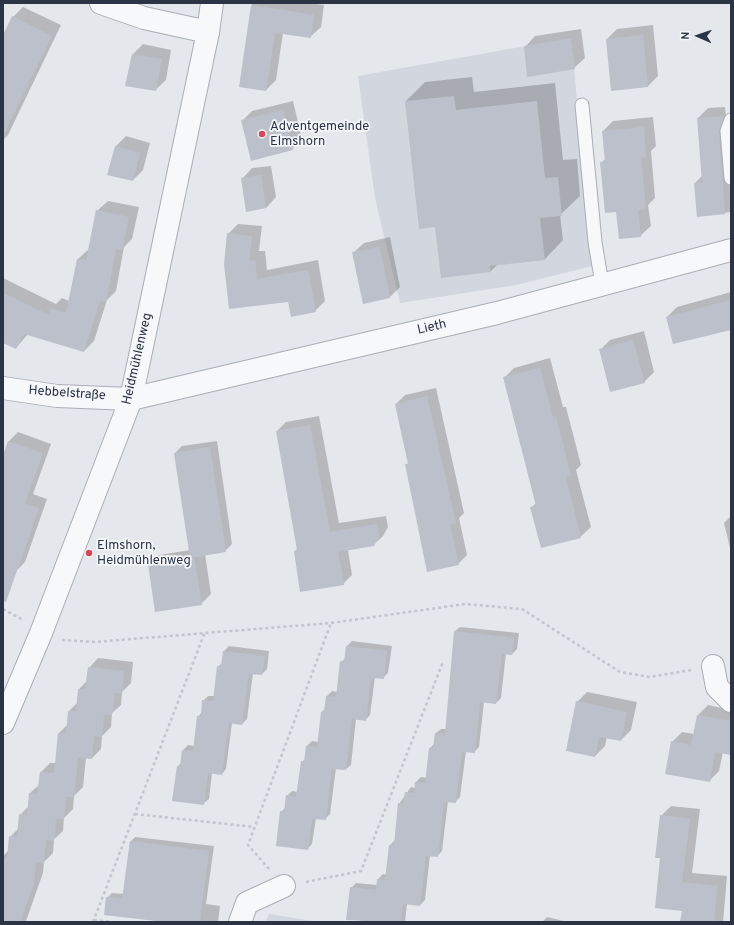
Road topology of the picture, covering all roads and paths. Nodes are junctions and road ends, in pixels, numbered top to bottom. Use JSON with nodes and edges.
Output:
{"nodes":[{"id":1,"x":101,"y":3,"type":"edge"},
{"id":2,"x":212,"y":3,"type":"edge"},
{"id":3,"x":208,"y":32,"type":"junction"},
{"id":4,"x":582,"y":105,"type":"dead end"},
{"id":5,"x":731,"y":120,"type":"edge"},
{"id":6,"x":731,"y":178,"type":"edge"},
{"id":7,"x":731,"y":250,"type":"edge"},
{"id":8,"x":602,"y":284,"type":"junction"},
{"id":9,"x":3,"y":388,"type":"edge"},
{"id":10,"x":131,"y":399,"type":"junction"},
{"id":11,"x":3,"y":609,"type":"edge"},
{"id":12,"x":18,"y":616,"type":"dead end"},
{"id":13,"x":331,"y":623,"type":"junction"},
{"id":14,"x":205,"y":632,"type":"junction"},
{"id":15,"x":65,"y":640,"type":"dead end"},
{"id":16,"x":443,"y":662,"type":"dead end"},
{"id":17,"x":713,"y":666,"type":"joint"},
{"id":18,"x":731,"y":701,"type":"edge"},
{"id":19,"x":3,"y":723,"type":"edge"},
{"id":20,"x":135,"y":814,"type":"junction"},
{"id":21,"x":254,"y":827,"type":"junction"},
{"id":22,"x":284,"y":886,"type":"junction"},
{"id":23,"x":94,"y":921,"type":"edge"},
{"id":24,"x":113,"y":922,"type":"edge"},
{"id":25,"x":240,"y":922,"type":"edge"}],
"edges":[{"from":1,"to":3,"type":"street"},
{"from":2,"to":3,"type":"street","name":"Heidmühlenweg"},
{"from":3,"to":10,"type":"street","name":"Heidmühlenweg"},
{"from":4,"to":8,"type":"lane"},
{"from":5,"to":6,"type":"lane"},
{"from":7,"to":8,"type":"street","name":"Lieth"},
{"from":8,"to":10,"type":"street","name":"Lieth"},
{"from":9,"to":10,"type":"street","name":"Hebbelstraße"},
{"from":10,"to":19,"type":"street","name":"Heidmühlenweg"},
{"from":11,"to":12,"type":"path"},
{"from":13,"to":14,"type":"path"},
{"from":13,"to":17,"type":"path"},
{"from":13,"to":21,"type":"path"},
{"from":14,"to":15,"type":"path"},
{"from":14,"to":20,"type":"path"},
{"from":16,"to":22,"type":"path"},
{"from":17,"to":18,"type":"street"},
{"from":20,"to":21,"type":"path"},
{"from":20,"to":23,"type":"path"},
{"from":21,"to":22,"type":"path"},
{"from":22,"to":25,"type":"street"},
{"from":23,"to":24,"type":"path"}]}
